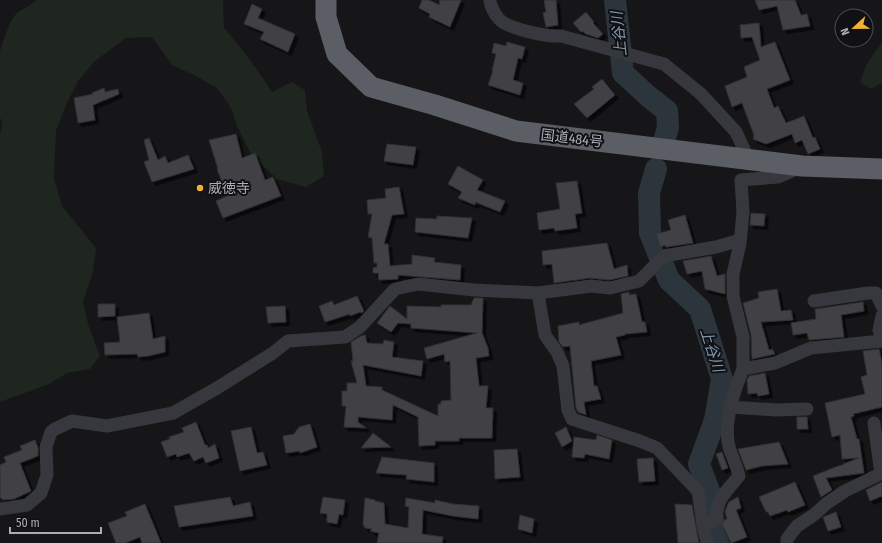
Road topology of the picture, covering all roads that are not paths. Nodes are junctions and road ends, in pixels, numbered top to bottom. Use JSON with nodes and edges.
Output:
{"nodes":[{"id":1,"x":326,"y":0,"type":"edge"},
{"id":2,"x":490,"y":0,"type":"edge"},
{"id":3,"x":749,"y":160,"type":"junction"},
{"id":4,"x":802,"y":166,"type":"junction"},
{"id":5,"x":882,"y":169,"type":"edge"},
{"id":6,"x":740,"y":240,"type":"junction"},
{"id":7,"x":538,"y":293,"type":"junction"},
{"id":8,"x":814,"y":301,"type":"dead end"},
{"id":9,"x":882,"y":306,"type":"edge"},
{"id":10,"x":882,"y":316,"type":"edge"},
{"id":11,"x":882,"y":340,"type":"edge"},
{"id":12,"x":743,"y":369,"type":"junction"},
{"id":13,"x":730,"y":407,"type":"junction"},
{"id":14,"x":808,"y":409,"type":"dead end"},
{"id":15,"x":874,"y":423,"type":"dead end"},
{"id":16,"x":882,"y":474,"type":"edge"},
{"id":17,"x":0,"y":509,"type":"edge"},
{"id":18,"x":703,"y":526,"type":"junction"},
{"id":19,"x":707,"y":543,"type":"edge"},
{"id":20,"x":787,"y":543,"type":"edge"}],
"edges":[{"from":1,"to":3,"type":"highway","name":"国道484号"},
{"from":2,"to":3,"type":"street"},
{"from":3,"to":4,"type":"highway","name":"国道484号"},
{"from":4,"to":5,"type":"highway","name":"国道484号"},
{"from":4,"to":6,"type":"street"},
{"from":6,"to":7,"type":"street"},
{"from":6,"to":12,"type":"street"},
{"from":7,"to":17,"type":"street"},
{"from":7,"to":18,"type":"street"},
{"from":8,"to":9,"type":"street"},
{"from":10,"to":11,"type":"street"},
{"from":11,"to":12,"type":"street"},
{"from":12,"to":13,"type":"street"},
{"from":13,"to":14,"type":"street"},
{"from":13,"to":18,"type":"street"},
{"from":15,"to":16,"type":"street"},
{"from":16,"to":20,"type":"street"},
{"from":18,"to":19,"type":"street"}]}
